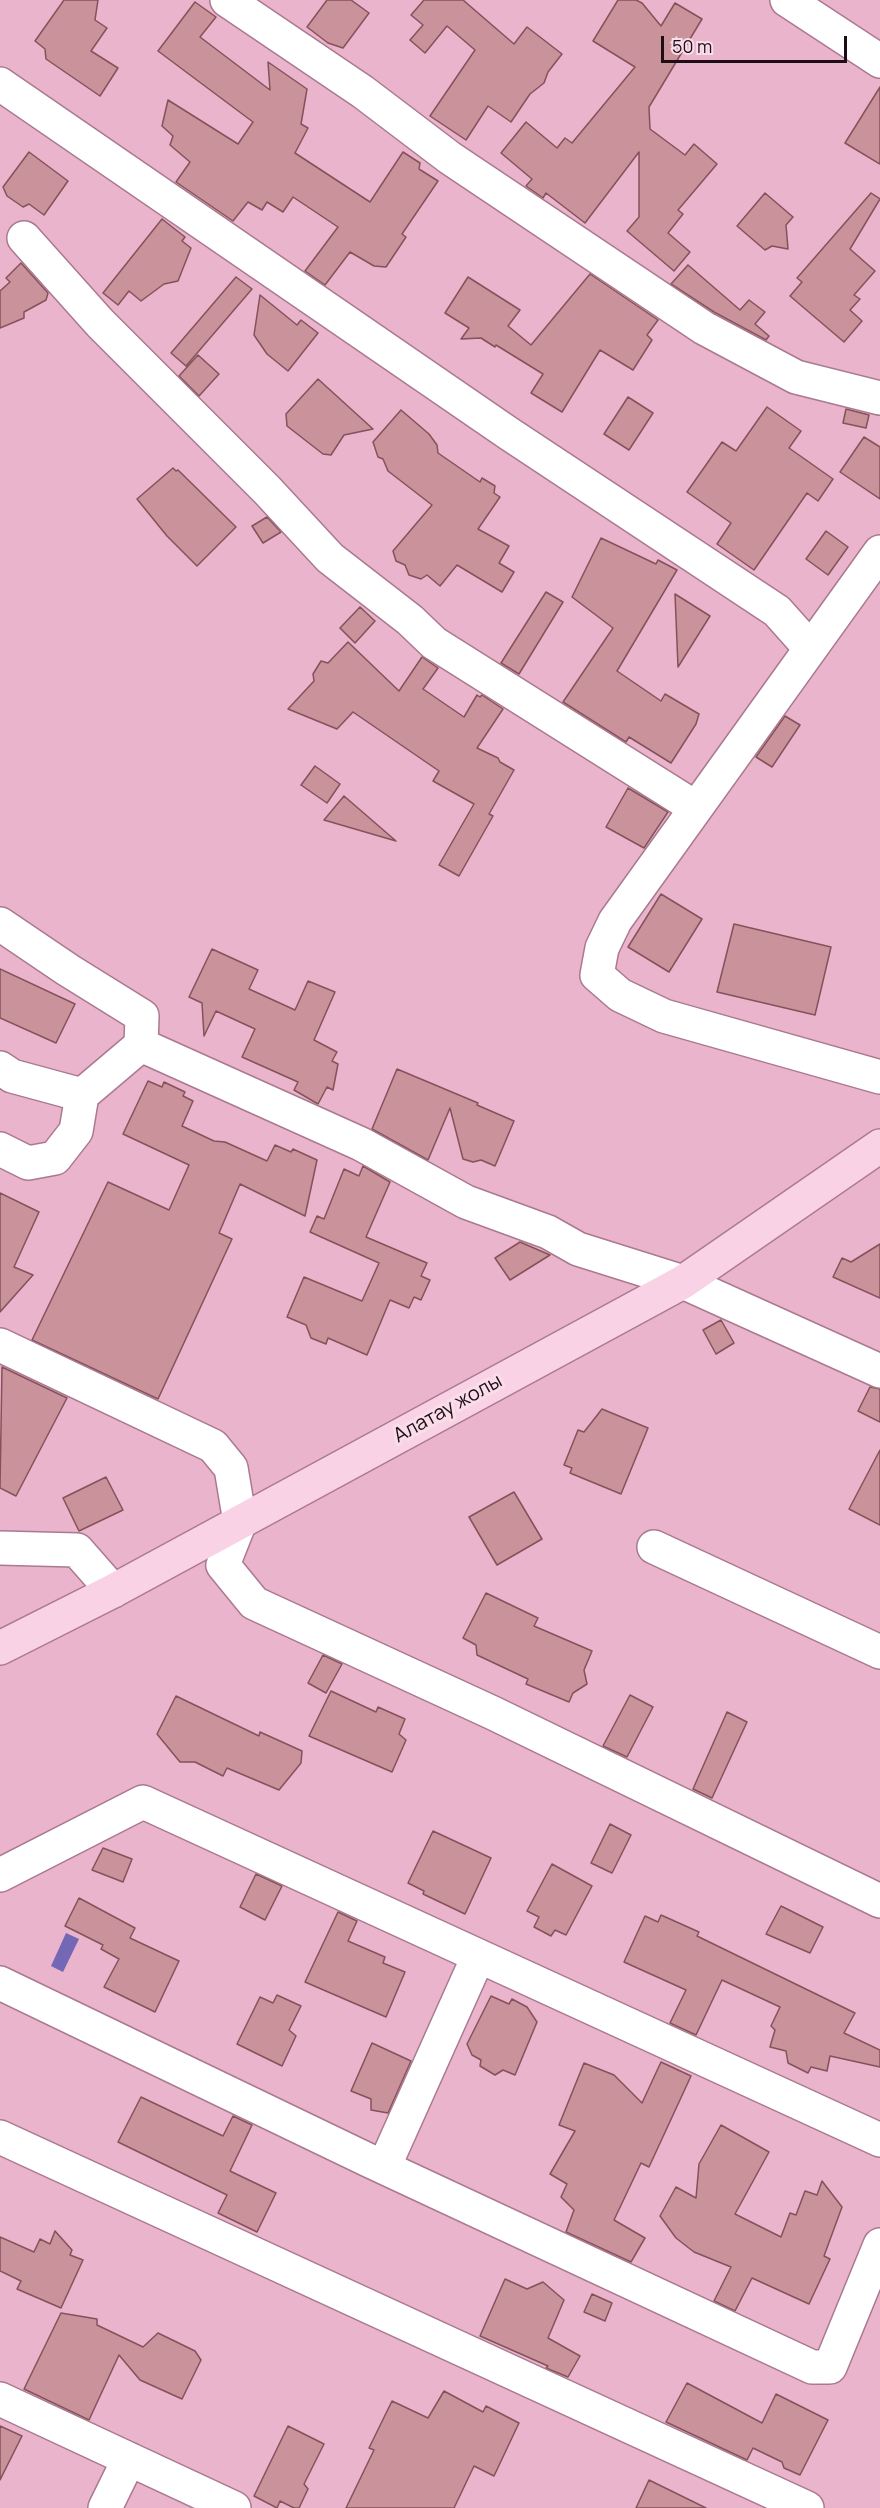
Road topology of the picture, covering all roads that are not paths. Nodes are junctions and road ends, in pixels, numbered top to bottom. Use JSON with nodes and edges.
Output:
{"nodes":[{"id":1,"x":226,"y":0,"type":"edge"},
{"id":2,"x":787,"y":0,"type":"edge"},
{"id":3,"x":880,"y":61,"type":"edge"},
{"id":4,"x":0,"y":84,"type":"edge"},
{"id":5,"x":24,"y":238,"type":"dead end"},
{"id":6,"x":880,"y":398,"type":"edge"},
{"id":7,"x":880,"y":552,"type":"edge"},
{"id":8,"x":810,"y":648,"type":"junction"},
{"id":9,"x":696,"y":807,"type":"junction"},
{"id":10,"x":0,"y":924,"type":"edge"},
{"id":11,"x":141,"y":1045,"type":"junction"},
{"id":12,"x":0,"y":1068,"type":"edge"},
{"id":13,"x":880,"y":1077,"type":"edge"},
{"id":14,"x":82,"y":1095,"type":"junction"},
{"id":15,"x":880,"y":1146,"type":"edge"},
{"id":16,"x":0,"y":1149,"type":"edge"},
{"id":17,"x":682,"y":1282,"type":"junction"},
{"id":18,"x":0,"y":1345,"type":"edge"},
{"id":19,"x":880,"y":1371,"type":"edge"},
{"id":20,"x":240,"y":1522,"type":"junction"},
{"id":21,"x":654,"y":1547,"type":"dead end"},
{"id":22,"x":0,"y":1548,"type":"edge"},
{"id":23,"x":113,"y":1591,"type":"junction"},
{"id":24,"x":0,"y":1648,"type":"edge"},
{"id":25,"x":880,"y":1652,"type":"edge"},
{"id":26,"x":0,"y":1875,"type":"edge"},
{"id":27,"x":880,"y":1901,"type":"edge"},
{"id":28,"x":478,"y":1956,"type":"junction"},
{"id":29,"x":0,"y":1983,"type":"edge"},
{"id":30,"x":0,"y":2137,"type":"edge"},
{"id":31,"x":880,"y":2140,"type":"edge"},
{"id":32,"x":384,"y":2167,"type":"junction"},
{"id":33,"x":880,"y":2245,"type":"edge"},
{"id":34,"x":0,"y":2399,"type":"edge"},
{"id":35,"x":129,"y":2459,"type":"junction"},
{"id":36,"x":105,"y":2508,"type":"edge"},
{"id":37,"x":234,"y":2508,"type":"edge"},
{"id":38,"x":807,"y":2508,"type":"edge"}],
"edges":[{"from":1,"to":6,"type":"street"},
{"from":2,"to":3,"type":"street"},
{"from":4,"to":8,"type":"street"},
{"from":5,"to":9,"type":"street"},
{"from":7,"to":8,"type":"street"},
{"from":8,"to":9,"type":"street"},
{"from":9,"to":13,"type":"street"},
{"from":10,"to":11,"type":"street"},
{"from":11,"to":14,"type":"street"},
{"from":11,"to":17,"type":"street"},
{"from":12,"to":14,"type":"street"},
{"from":14,"to":16,"type":"street"},
{"from":15,"to":17,"type":"main road","name":"Алатау жолы"},
{"from":17,"to":19,"type":"street"},
{"from":17,"to":20,"type":"main road","name":"Алатау жолы"},
{"from":18,"to":20,"type":"street"},
{"from":20,"to":23,"type":"main road","name":"Алатау жолы"},
{"from":20,"to":27,"type":"street"},
{"from":21,"to":25,"type":"street"},
{"from":22,"to":23,"type":"street"},
{"from":23,"to":24,"type":"main road","name":"Алатау жолы"},
{"from":26,"to":28,"type":"street"},
{"from":28,"to":31,"type":"street"},
{"from":28,"to":32,"type":"street"},
{"from":29,"to":32,"type":"street"},
{"from":30,"to":38,"type":"street"},
{"from":32,"to":33,"type":"street"},
{"from":34,"to":35,"type":"street"},
{"from":35,"to":36,"type":"street"},
{"from":35,"to":37,"type":"street"}]}
